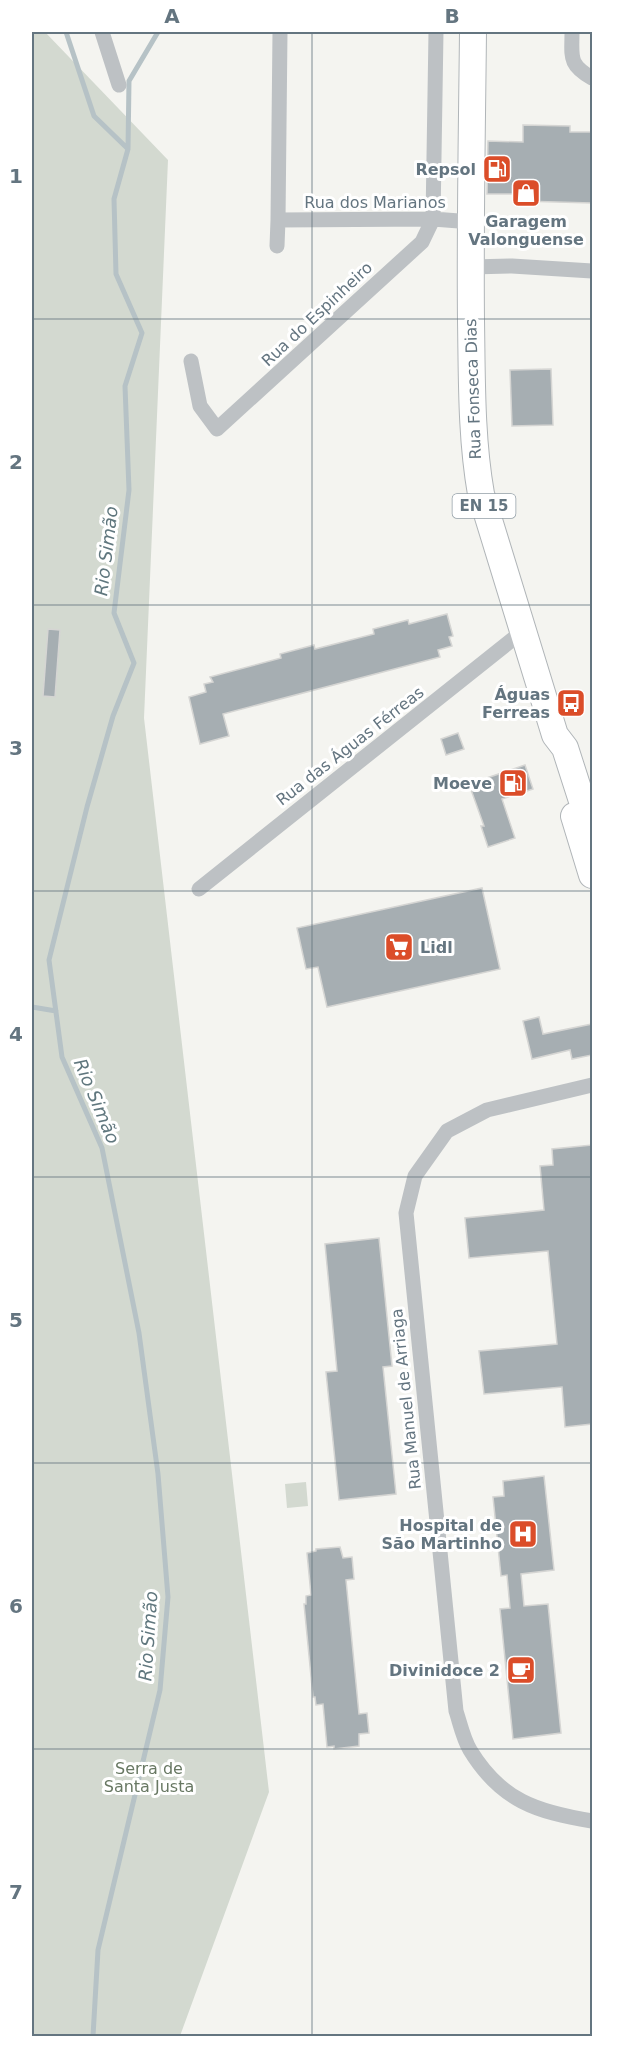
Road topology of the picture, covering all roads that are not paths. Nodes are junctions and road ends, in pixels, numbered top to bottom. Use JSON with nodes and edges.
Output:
{"nodes":[{"id":1,"x":102,"y":32,"type":"edge"},
{"id":2,"x":280,"y":32,"type":"edge"},
{"id":3,"x":436,"y":32,"type":"edge"},
{"id":4,"x":473,"y":32,"type":"edge"},
{"id":5,"x":572,"y":32,"type":"edge"},
{"id":6,"x":592,"y":78,"type":"edge"},
{"id":7,"x":119,"y":85,"type":"dead end"},
{"id":8,"x":433,"y":219,"type":"junction"},
{"id":9,"x":278,"y":220,"type":"junction"},
{"id":10,"x":472,"y":222,"type":"junction"},
{"id":11,"x":278,"y":246,"type":"dead end"},
{"id":12,"x":471,"y":267,"type":"junction"},
{"id":13,"x":592,"y":271,"type":"edge"},
{"id":14,"x":191,"y":361,"type":"dead end"},
{"id":15,"x":523,"y":631,"type":"junction"},
{"id":16,"x":555,"y":735,"type":"junction"},
{"id":17,"x":592,"y":832,"type":"edge"},
{"id":18,"x":592,"y":875,"type":"edge"},
{"id":19,"x":199,"y":889,"type":"dead end"},
{"id":20,"x":592,"y":1085,"type":"edge"},
{"id":21,"x":592,"y":1821,"type":"edge"}],
"edges":[{"from":1,"to":7,"type":"street"},
{"from":2,"to":9,"type":"street"},
{"from":3,"to":8,"type":"street"},
{"from":4,"to":10,"type":"main road","name":"Rua Fonseca Dias","number":"EN 15"},
{"from":5,"to":6,"type":"street"},
{"from":8,"to":9,"type":"street","name":"Rua dos Marianos"},
{"from":8,"to":10,"type":"street","name":"Rua dos Marianos"},
{"from":8,"to":14,"type":"street","name":"Rua do Espinheiro"},
{"from":9,"to":11,"type":"street"},
{"from":10,"to":12,"type":"main road","name":"Rua Fonseca Dias","number":"EN 15"},
{"from":12,"to":13,"type":"street"},
{"from":12,"to":15,"type":"main road","name":"Rua Fonseca Dias","number":"EN 15"},
{"from":15,"to":16,"type":"main road","name":"Rua Fonseca Dias","number":"EN 15"},
{"from":15,"to":19,"type":"street","name":"Rua das Águas Férreas"},
{"from":16,"to":17,"type":"main road","name":"Rua Fonseca Dias","number":"EN 15"},
{"from":16,"to":18,"type":"main road","name":"Rua Fonseca Dias","number":"EN 15"},
{"from":20,"to":21,"type":"street","name":"Rua Manuel de Arriaga"}]}
